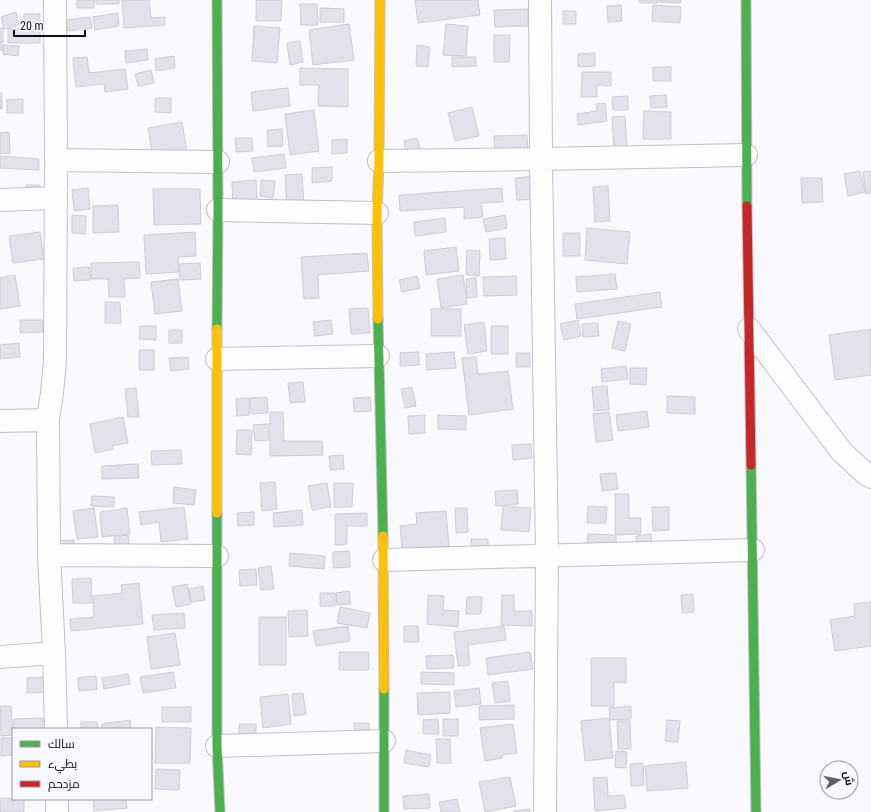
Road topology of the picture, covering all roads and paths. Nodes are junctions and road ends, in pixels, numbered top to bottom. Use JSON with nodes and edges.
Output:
{"nodes":[{"id":1,"x":55,"y":0,"type":"edge"},
{"id":2,"x":217,"y":0,"type":"edge"},
{"id":3,"x":380,"y":0,"type":"edge"},
{"id":4,"x":540,"y":0,"type":"edge"},
{"id":5,"x":746,"y":0,"type":"edge"},
{"id":6,"x":746,"y":155,"type":"junction"},
{"id":7,"x":540,"y":159,"type":"junction"},
{"id":8,"x":56,"y":160,"type":"junction"},
{"id":9,"x":379,"y":161,"type":"junction"},
{"id":10,"x":218,"y":162,"type":"junction"},
{"id":11,"x":56,"y":198,"type":"junction"},
{"id":12,"x":0,"y":200,"type":"edge"},
{"id":13,"x":218,"y":210,"type":"junction"},
{"id":14,"x":377,"y":213,"type":"junction"},
{"id":15,"x":749,"y":329,"type":"junction"},
{"id":16,"x":378,"y":356,"type":"junction"},
{"id":17,"x":217,"y":359,"type":"junction"},
{"id":18,"x":48,"y":420,"type":"junction"},
{"id":19,"x":0,"y":421,"type":"edge"},
{"id":20,"x":871,"y":477,"type":"edge"},
{"id":21,"x":753,"y":550,"type":"junction"},
{"id":22,"x":49,"y":555,"type":"junction"},
{"id":23,"x":217,"y":556,"type":"junction"},
{"id":24,"x":547,"y":556,"type":"junction"},
{"id":25,"x":384,"y":560,"type":"junction"},
{"id":26,"x":54,"y":653,"type":"junction"},
{"id":27,"x":0,"y":657,"type":"edge"},
{"id":28,"x":56,"y":728,"type":"edge"},
{"id":29,"x":384,"y":741,"type":"junction"},
{"id":30,"x":217,"y":746,"type":"junction"},
{"id":31,"x":57,"y":800,"type":"edge"},
{"id":32,"x":57,"y":812,"type":"edge"},
{"id":33,"x":220,"y":812,"type":"edge"},
{"id":34,"x":384,"y":812,"type":"edge"},
{"id":35,"x":545,"y":812,"type":"edge"},
{"id":36,"x":756,"y":812,"type":"edge"}],
"edges":[{"from":1,"to":8,"type":"street"},
{"from":2,"to":10,"type":"street"},
{"from":3,"to":9,"type":"street"},
{"from":4,"to":7,"type":"street"},
{"from":5,"to":6,"type":"street"},
{"from":6,"to":7,"type":"street"},
{"from":6,"to":15,"type":"street"},
{"from":7,"to":9,"type":"street"},
{"from":7,"to":24,"type":"street"},
{"from":8,"to":10,"type":"street"},
{"from":8,"to":11,"type":"street"},
{"from":9,"to":14,"type":"street"},
{"from":10,"to":13,"type":"street"},
{"from":11,"to":12,"type":"street"},
{"from":11,"to":18,"type":"street"},
{"from":13,"to":14,"type":"street"},
{"from":13,"to":17,"type":"street"},
{"from":14,"to":16,"type":"street"},
{"from":15,"to":20,"type":"street"},
{"from":15,"to":21,"type":"street"},
{"from":16,"to":17,"type":"street"},
{"from":16,"to":25,"type":"street"},
{"from":17,"to":23,"type":"street"},
{"from":18,"to":19,"type":"street"},
{"from":18,"to":22,"type":"street"},
{"from":21,"to":24,"type":"street"},
{"from":21,"to":36,"type":"street"},
{"from":22,"to":23,"type":"street"},
{"from":22,"to":26,"type":"street"},
{"from":23,"to":30,"type":"street"},
{"from":24,"to":25,"type":"street"},
{"from":24,"to":35,"type":"street"},
{"from":25,"to":29,"type":"street"},
{"from":26,"to":27,"type":"street"},
{"from":26,"to":28,"type":"street"},
{"from":29,"to":30,"type":"street"},
{"from":29,"to":34,"type":"street"},
{"from":30,"to":33,"type":"street"},
{"from":31,"to":32,"type":"street"}]}
